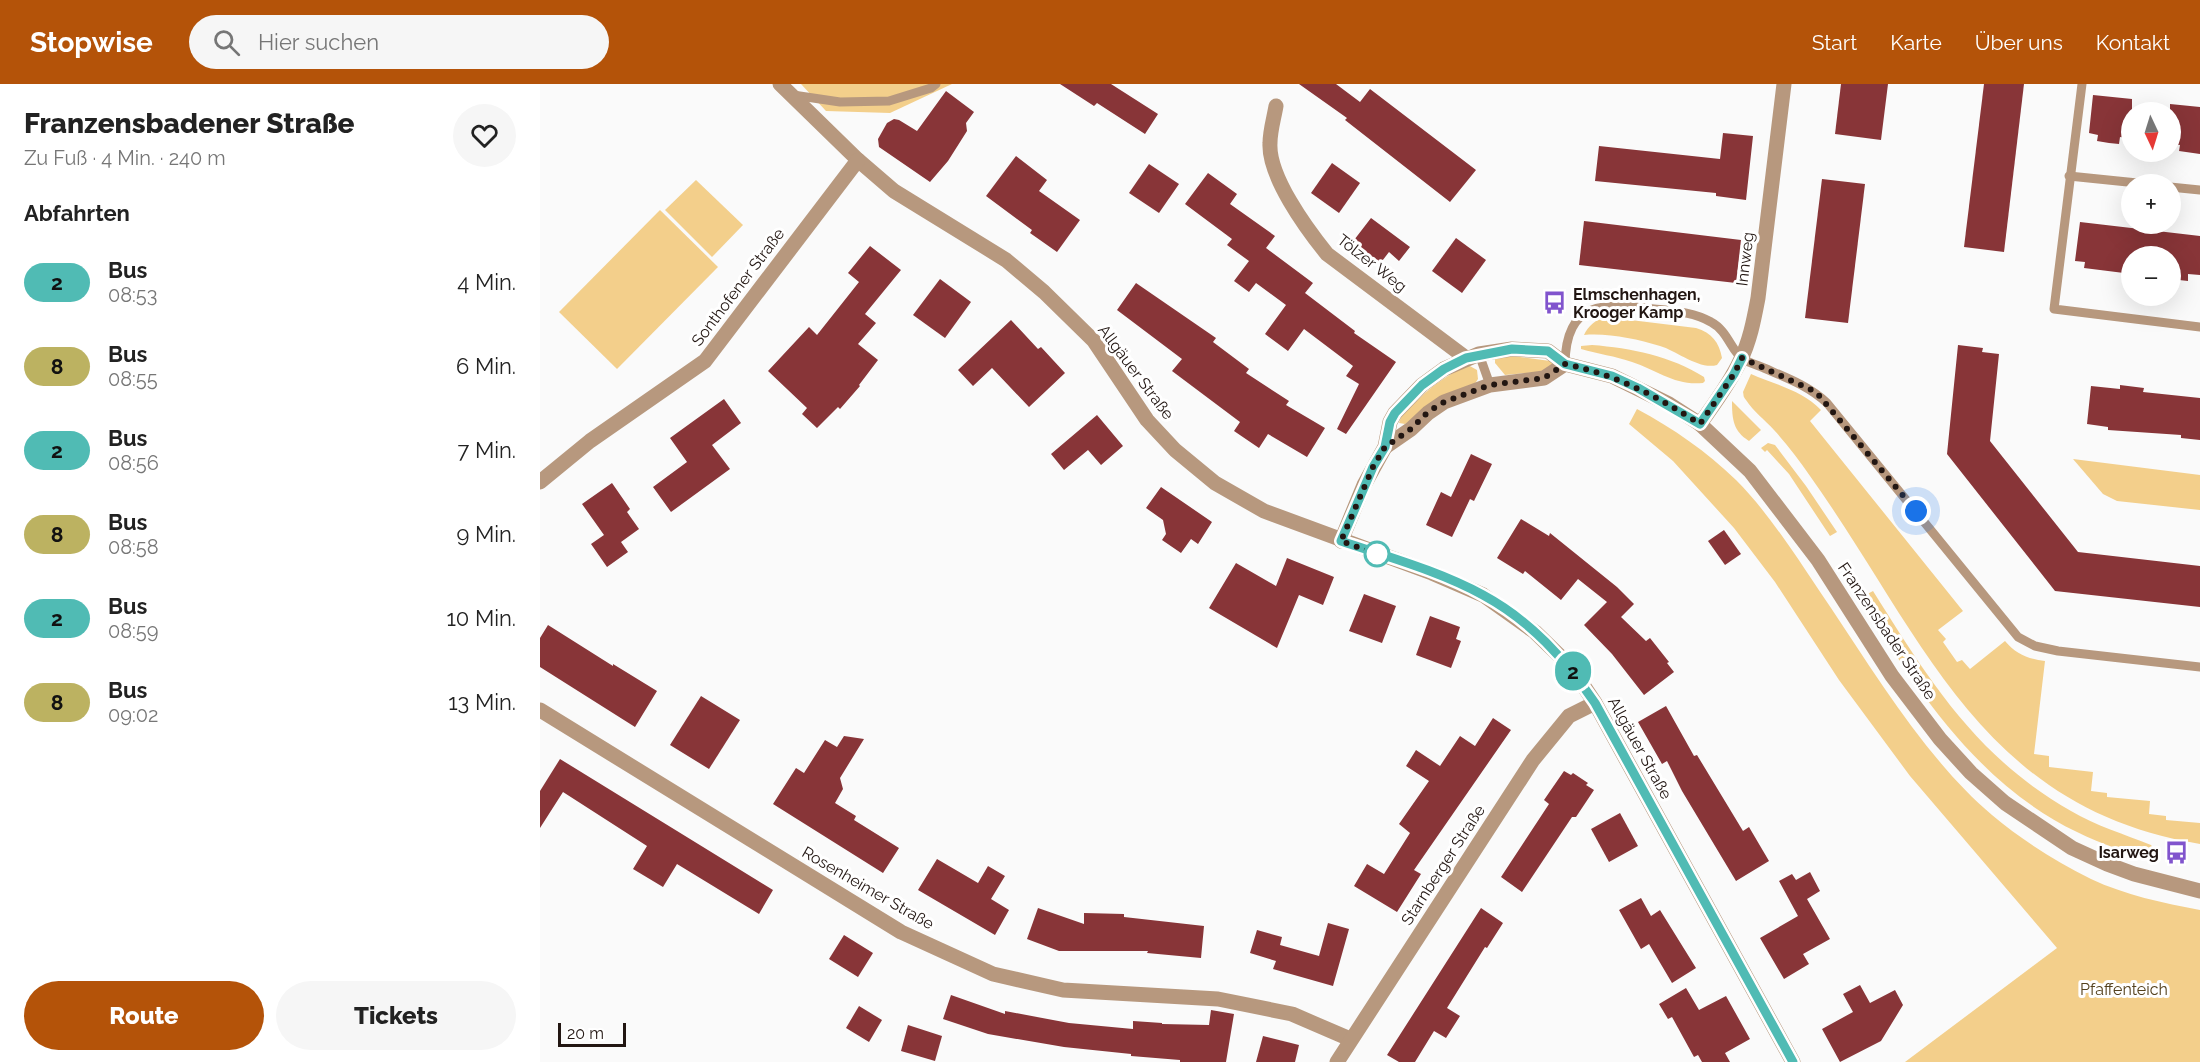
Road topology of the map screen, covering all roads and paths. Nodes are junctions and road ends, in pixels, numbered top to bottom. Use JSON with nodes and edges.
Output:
{"nodes":[{"id":1,"x":936,"y":84,"type":"edge"},
{"id":2,"x":1784,"y":84,"type":"edge"},
{"id":3,"x":2082,"y":84,"type":"edge"},
{"id":4,"x":784,"y":89,"type":"edge"},
{"id":5,"x":1276,"y":106,"type":"dead end"},
{"id":6,"x":858,"y":160,"type":"junction"},
{"id":7,"x":2069,"y":176,"type":"junction"},
{"id":8,"x":2121,"y":181,"type":"edge"},
{"id":9,"x":2181,"y":188,"type":"edge"},
{"id":10,"x":2200,"y":190,"type":"edge"},
{"id":11,"x":2200,"y":327,"type":"edge"},
{"id":12,"x":1473,"y":356,"type":"junction"},
{"id":13,"x":1742,"y":358,"type":"junction"},
{"id":14,"x":1565,"y":364,"type":"junction"},
{"id":15,"x":1490,"y":385,"type":"junction"},
{"id":16,"x":1700,"y":424,"type":"junction"},
{"id":17,"x":1385,"y":447,"type":"junction"},
{"id":18,"x":540,"y":482,"type":"edge"},
{"id":19,"x":1341,"y":541,"type":"junction"},
{"id":20,"x":2200,"y":667,"type":"edge"},
{"id":21,"x":1595,"y":703,"type":"junction"},
{"id":22,"x":540,"y":710,"type":"edge"},
{"id":23,"x":2200,"y":891,"type":"edge"},
{"id":24,"x":1350,"y":1039,"type":"junction"},
{"id":25,"x":1337,"y":1062,"type":"edge"},
{"id":26,"x":1793,"y":1062,"type":"edge"}],
"edges":[{"from":1,"to":4,"type":"lane"},
{"from":2,"to":13,"type":"street","name":"Innweg"},
{"from":3,"to":7,"type":"lane"},
{"from":4,"to":6,"type":"street"},
{"from":5,"to":12,"type":"street","name":"Tölzer Weg"},
{"from":6,"to":18,"type":"street","name":"Sonthofener Straße"},
{"from":6,"to":19,"type":"street","name":"Allgäuer Straße"},
{"from":7,"to":8,"type":"lane"},
{"from":7,"to":11,"type":"lane"},
{"from":9,"to":10,"type":"lane"},
{"from":12,"to":14,"type":"street","name":"Franzensbader Straße"},
{"from":12,"to":15,"type":"lane"},
{"from":12,"to":17,"type":"street","name":"Franzensbader Straße"},
{"from":13,"to":14,"type":"lane"},
{"from":13,"to":16,"type":"street","name":"Innweg"},
{"from":13,"to":20,"type":"lane"},
{"from":14,"to":15,"type":"street","name":"Franzensbader Straße"},
{"from":14,"to":16,"type":"street","name":"Franzensbader Straße"},
{"from":15,"to":17,"type":"street","name":"Franzensbader Straße"},
{"from":16,"to":23,"type":"street","name":"Franzensbader Straße"},
{"from":17,"to":19,"type":"street","name":"Franzensbader Straße"},
{"from":19,"to":21,"type":"street","name":"Allgäuer Straße"},
{"from":21,"to":24,"type":"street","name":"Starnberger Straße"},
{"from":21,"to":26,"type":"street","name":"Allgäuer Straße"},
{"from":22,"to":24,"type":"street","name":"Rosenheimer Straße"},
{"from":24,"to":25,"type":"street","name":"Starnberger Straße"}]}
